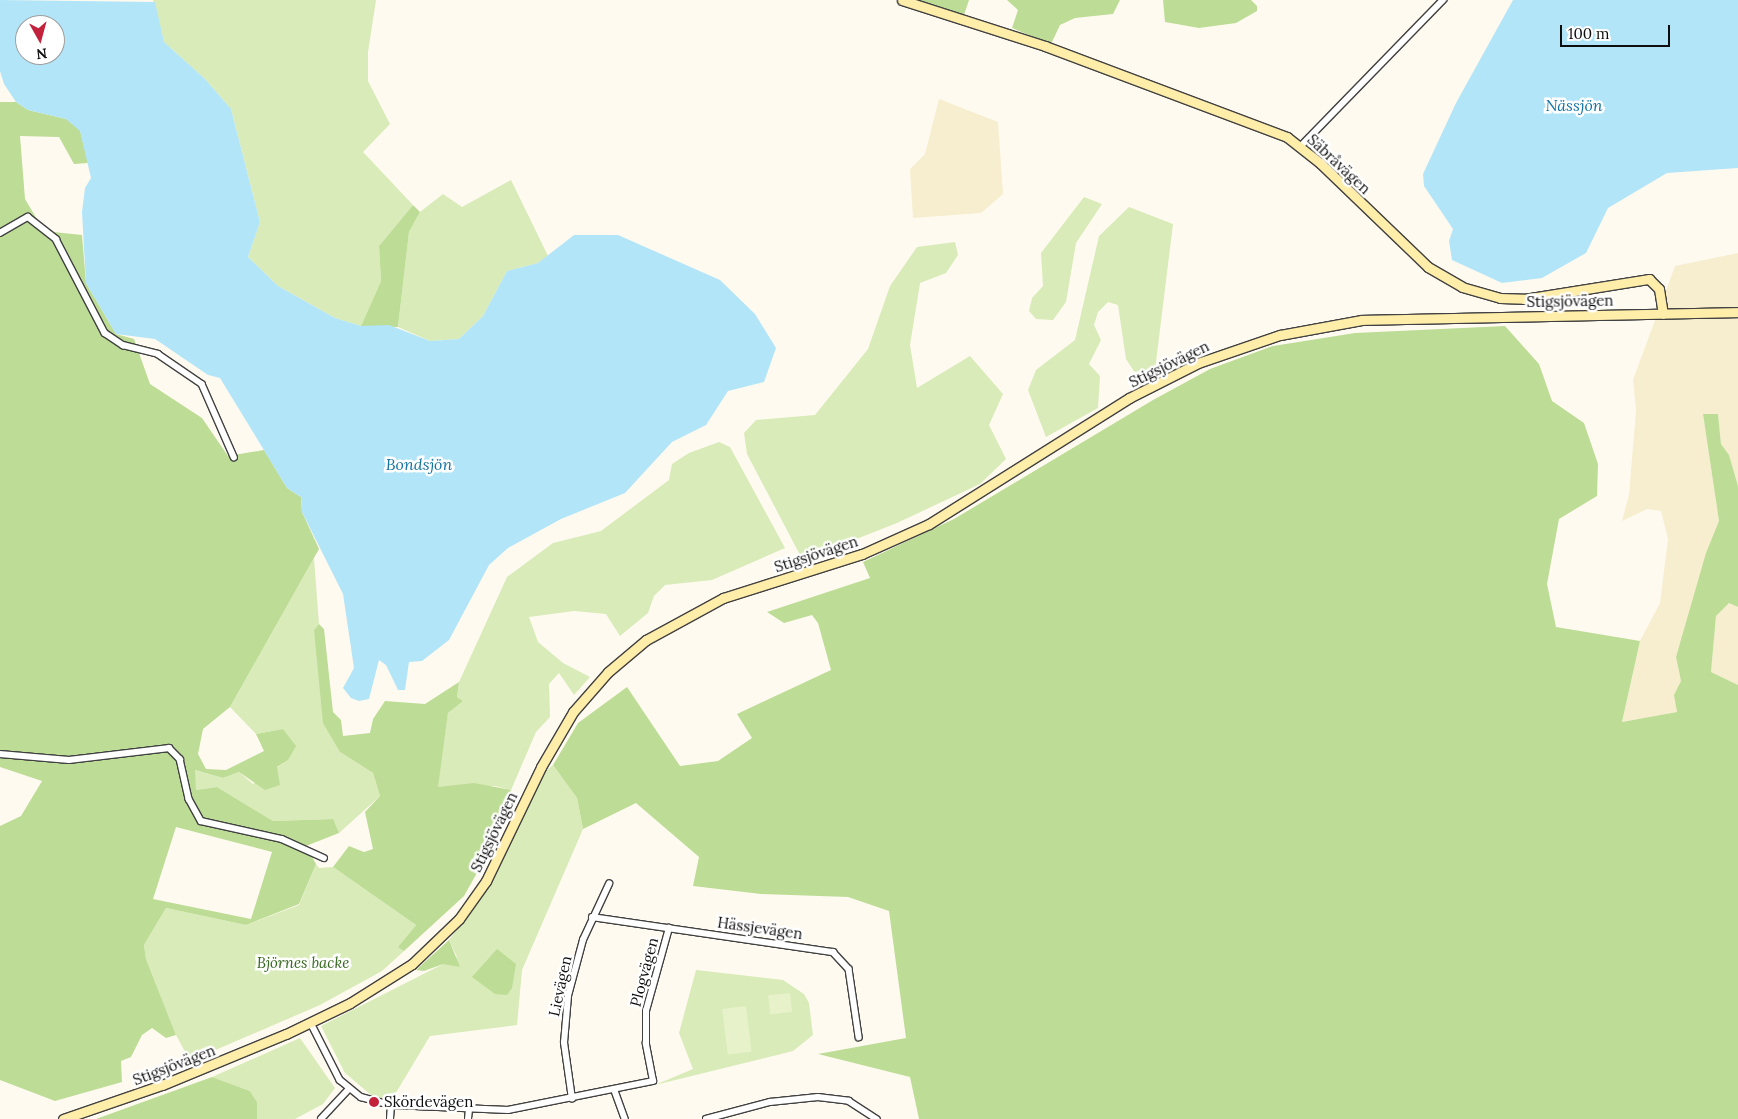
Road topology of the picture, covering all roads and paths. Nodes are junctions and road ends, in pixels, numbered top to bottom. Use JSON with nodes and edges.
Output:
{"nodes":[{"id":1,"x":902,"y":0,"type":"edge"},
{"id":2,"x":1443,"y":0,"type":"edge"},
{"id":3,"x":1301,"y":146,"type":"junction"},
{"id":4,"x":0,"y":233,"type":"edge"},
{"id":5,"x":1738,"y":312,"type":"edge"},
{"id":6,"x":1663,"y":314,"type":"junction"},
{"id":7,"x":234,"y":457,"type":"dead end"},
{"id":8,"x":0,"y":754,"type":"edge"},
{"id":9,"x":324,"y":858,"type":"dead end"},
{"id":10,"x":609,"y":884,"type":"dead end"},
{"id":11,"x":592,"y":917,"type":"junction"},
{"id":12,"x":669,"y":928,"type":"junction"},
{"id":13,"x":311,"y":1023,"type":"junction"},
{"id":14,"x":859,"y":1037,"type":"dead end"},
{"id":15,"x":349,"y":1089,"type":"junction"},
{"id":16,"x":615,"y":1091,"type":"junction"},
{"id":17,"x":572,"y":1099,"type":"junction"},
{"id":18,"x":391,"y":1105,"type":"junction"},
{"id":19,"x":469,"y":1108,"type":"junction"},
{"id":20,"x":63,"y":1119,"type":"edge"},
{"id":21,"x":322,"y":1119,"type":"edge"},
{"id":22,"x":390,"y":1119,"type":"edge"},
{"id":23,"x":468,"y":1119,"type":"edge"},
{"id":24,"x":625,"y":1119,"type":"edge"},
{"id":25,"x":706,"y":1119,"type":"edge"},
{"id":26,"x":877,"y":1119,"type":"edge"}],
"edges":[{"from":1,"to":3,"type":"main road","name":"Säbråvägen"},
{"from":2,"to":3,"type":"street"},
{"from":3,"to":6,"type":"main road","name":"Säbråvägen"},
{"from":4,"to":7,"type":"street"},
{"from":5,"to":6,"type":"main road","name":"Stigsjövägen"},
{"from":6,"to":13,"type":"main road","name":"Stigsjövägen"},
{"from":8,"to":9,"type":"street"},
{"from":10,"to":11,"type":"street","name":"Lievägen"},
{"from":11,"to":12,"type":"street","name":"Hässjevägen"},
{"from":11,"to":17,"type":"street","name":"Lievägen"},
{"from":12,"to":14,"type":"street","name":"Hässjevägen"},
{"from":12,"to":16,"type":"street","name":"Plogvägen"},
{"from":13,"to":15,"type":"street"},
{"from":13,"to":20,"type":"main road","name":"Stigsjövägen"},
{"from":15,"to":18,"type":"street"},
{"from":15,"to":21,"type":"street"},
{"from":16,"to":17,"type":"street"},
{"from":16,"to":24,"type":"street"},
{"from":17,"to":19,"type":"street"},
{"from":18,"to":19,"type":"street"},
{"from":18,"to":22,"type":"street"},
{"from":19,"to":23,"type":"street"},
{"from":25,"to":26,"type":"street"}]}
